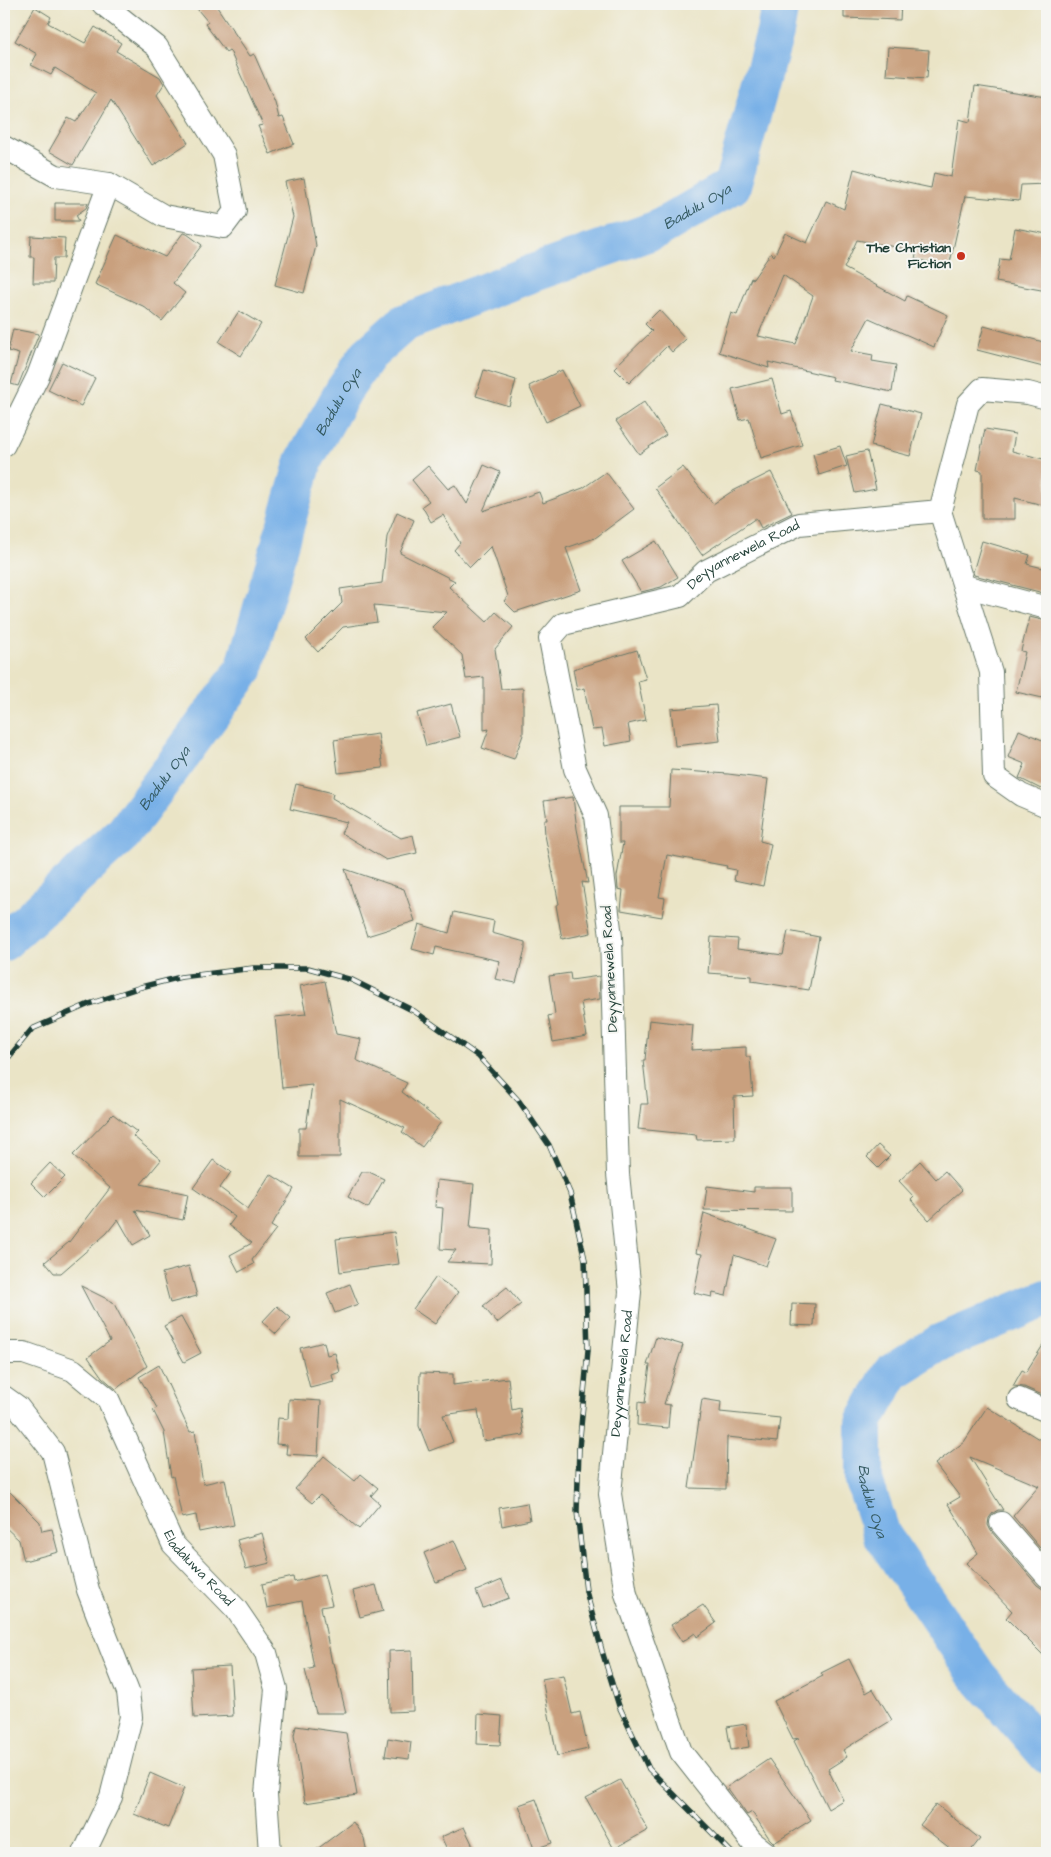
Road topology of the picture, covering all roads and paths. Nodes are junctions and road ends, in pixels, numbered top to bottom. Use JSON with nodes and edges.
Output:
{"nodes":[{"id":1,"x":103,"y":4,"type":"edge"},
{"id":2,"x":4,"y":146,"type":"edge"},
{"id":3,"x":109,"y":184,"type":"junction"},
{"id":4,"x":1047,"y":398,"type":"edge"},
{"id":5,"x":4,"y":445,"type":"edge"},
{"id":6,"x":940,"y":511,"type":"junction"},
{"id":7,"x":964,"y":586,"type":"junction"},
{"id":8,"x":1047,"y":608,"type":"edge"},
{"id":9,"x":1047,"y":806,"type":"edge"},
{"id":10,"x":4,"y":1353,"type":"edge"},
{"id":11,"x":4,"y":1397,"type":"edge"},
{"id":12,"x":1019,"y":1399,"type":"dead end"},
{"id":13,"x":1047,"y":1412,"type":"edge"},
{"id":14,"x":1001,"y":1523,"type":"dead end"},
{"id":15,"x":1047,"y":1576,"type":"edge"},
{"id":16,"x":84,"y":1853,"type":"edge"},
{"id":17,"x":270,"y":1853,"type":"edge"},
{"id":18,"x":766,"y":1853,"type":"edge"}],
"edges":[{"from":1,"to":3,"type":"street"},
{"from":2,"to":3,"type":"street"},
{"from":3,"to":5,"type":"street"},
{"from":4,"to":6,"type":"street"},
{"from":6,"to":7,"type":"street"},
{"from":6,"to":18,"type":"street","name":"Deyyannewela Road"},
{"from":7,"to":8,"type":"street"},
{"from":7,"to":9,"type":"street"},
{"from":10,"to":17,"type":"street","name":"Eladaluwa Road"},
{"from":11,"to":16,"type":"street"},
{"from":12,"to":13,"type":"street"},
{"from":14,"to":15,"type":"street"}]}
